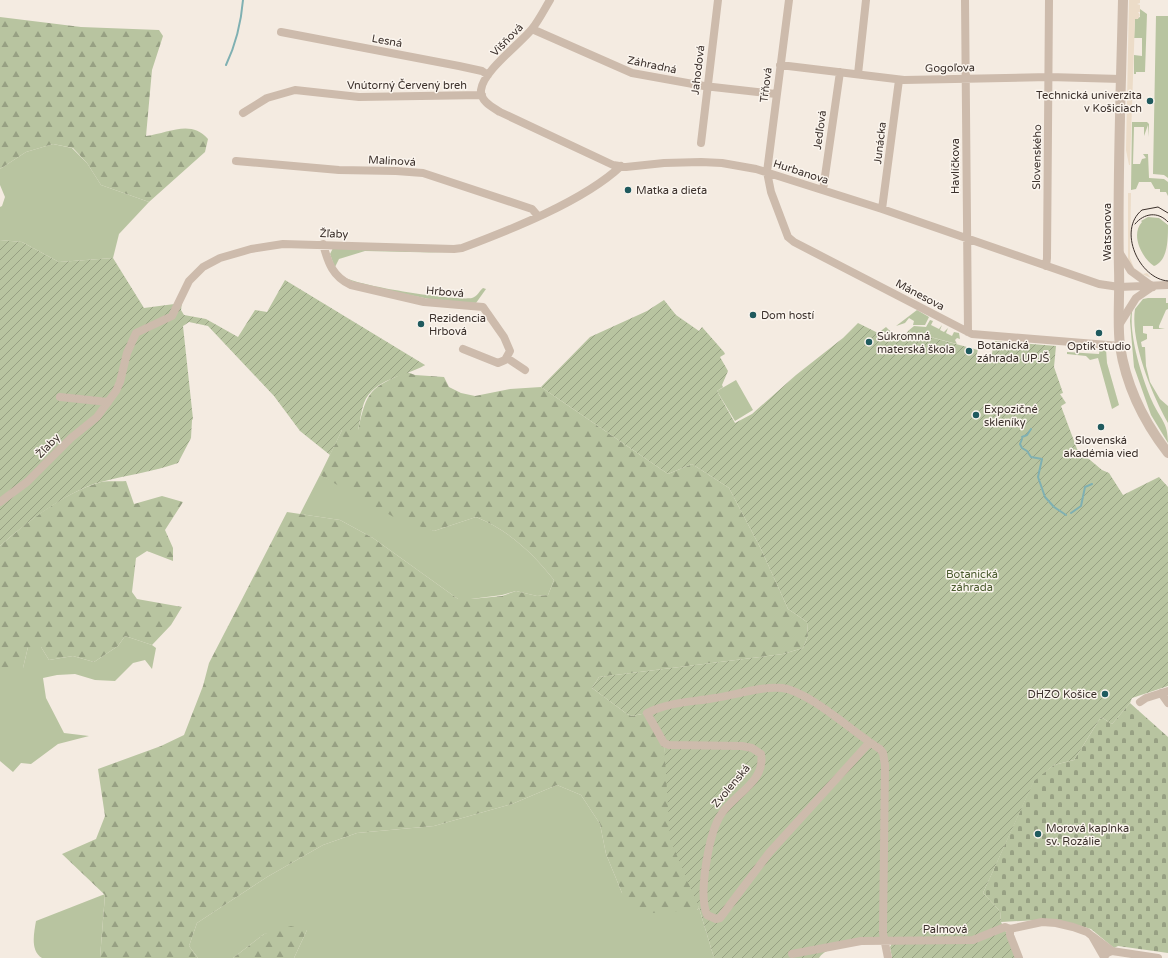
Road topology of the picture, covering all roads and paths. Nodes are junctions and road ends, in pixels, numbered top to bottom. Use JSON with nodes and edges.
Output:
{"nodes":[{"id":1,"x":550,"y":0,"type":"edge"},
{"id":2,"x":718,"y":0,"type":"edge"},
{"id":3,"x":788,"y":0,"type":"edge"},
{"id":4,"x":866,"y":0,"type":"edge"},
{"id":5,"x":965,"y":0,"type":"edge"},
{"id":6,"x":1049,"y":0,"type":"edge"},
{"id":7,"x":1123,"y":0,"type":"edge"},
{"id":8,"x":532,"y":29,"type":"junction"},
{"id":9,"x":281,"y":32,"type":"dead end"},
{"id":10,"x":780,"y":65,"type":"junction"},
{"id":11,"x":840,"y":72,"type":"junction"},
{"id":12,"x":858,"y":74,"type":"junction"},
{"id":13,"x":488,"y":76,"type":"junction"},
{"id":14,"x":1049,"y":77,"type":"junction"},
{"id":15,"x":965,"y":78,"type":"junction"},
{"id":16,"x":1122,"y":79,"type":"junction"},
{"id":17,"x":899,"y":80,"type":"junction"},
{"id":18,"x":708,"y":86,"type":"junction"},
{"id":19,"x":776,"y":94,"type":"junction"},
{"id":20,"x":482,"y":95,"type":"junction"},
{"id":21,"x":243,"y":113,"type":"dead end"},
{"id":22,"x":701,"y":143,"type":"dead end"},
{"id":23,"x":236,"y":161,"type":"dead end"},
{"id":24,"x":621,"y":166,"type":"junction"},
{"id":25,"x":767,"y":172,"type":"junction"},
{"id":26,"x":823,"y":190,"type":"junction"},
{"id":27,"x":882,"y":209,"type":"junction"},
{"id":28,"x":538,"y":216,"type":"junction"},
{"id":29,"x":967,"y":239,"type":"junction"},
{"id":30,"x":323,"y":244,"type":"junction"},
{"id":31,"x":1118,"y":247,"type":"junction"},
{"id":32,"x":1046,"y":266,"type":"junction"},
{"id":33,"x":1168,"y":285,"type":"edge"},
{"id":34,"x":1119,"y":287,"type":"junction"},
{"id":35,"x":1155,"y":287,"type":"junction"},
{"id":36,"x":1168,"y":290,"type":"edge"},
{"id":37,"x":1119,"y":325,"type":"junction"},
{"id":38,"x":968,"y":332,"type":"junction"},
{"id":39,"x":1120,"y":346,"type":"junction"},
{"id":40,"x":463,"y":349,"type":"dead end"},
{"id":41,"x":507,"y":358,"type":"junction"},
{"id":42,"x":525,"y":370,"type":"dead end"},
{"id":43,"x":60,"y":397,"type":"dead end"},
{"id":44,"x":108,"y":402,"type":"junction"},
{"id":45,"x":1168,"y":454,"type":"edge"},
{"id":46,"x":0,"y":502,"type":"edge"},
{"id":47,"x":1165,"y":692,"type":"edge"},
{"id":48,"x":1140,"y":702,"type":"dead end"},
{"id":49,"x":1168,"y":703,"type":"edge"},
{"id":50,"x":869,"y":743,"type":"junction"},
{"id":51,"x":1010,"y":929,"type":"junction"},
{"id":52,"x":1092,"y":936,"type":"junction"},
{"id":53,"x":884,"y":941,"type":"junction"},
{"id":54,"x":1112,"y":951,"type":"junction"},
{"id":55,"x":792,"y":954,"type":"dead end"},
{"id":56,"x":888,"y":958,"type":"edge"},
{"id":57,"x":1020,"y":958,"type":"edge"},
{"id":58,"x":1104,"y":958,"type":"edge"},
{"id":59,"x":1158,"y":958,"type":"edge"}],
"edges":[{"from":1,"to":8,"type":"street","name":"Višňová"},
{"from":2,"to":18,"type":"street","name":"Jahodová"},
{"from":3,"to":10,"type":"street","name":"Tŕňová"},
{"from":4,"to":12,"type":"street"},
{"from":5,"to":15,"type":"street","name":"Havlíčkova"},
{"from":6,"to":14,"type":"street","name":"Slovenského"},
{"from":7,"to":16,"type":"street","name":"Watsonova"},
{"from":8,"to":13,"type":"street","name":"Višňová"},
{"from":8,"to":18,"type":"street","name":"Záhradná"},
{"from":9,"to":13,"type":"street","name":"Lesná"},
{"from":10,"to":11,"type":"street","name":"Gogoľova"},
{"from":10,"to":19,"type":"street","name":"Tŕňová"},
{"from":11,"to":12,"type":"street","name":"Gogoľova"},
{"from":11,"to":26,"type":"street","name":"Jedľová"},
{"from":12,"to":17,"type":"street","name":"Gogoľova"},
{"from":13,"to":20,"type":"street","name":"Višňová"},
{"from":14,"to":15,"type":"street","name":"Gogoľova"},
{"from":14,"to":16,"type":"street","name":"Gogoľova"},
{"from":14,"to":32,"type":"street","name":"Slovenského"},
{"from":15,"to":17,"type":"street","name":"Gogoľova"},
{"from":15,"to":29,"type":"street","name":"Havlíčkova"},
{"from":16,"to":31,"type":"street","name":"Watsonova"},
{"from":17,"to":27,"type":"street","name":"Junácka"},
{"from":18,"to":19,"type":"street","name":"Záhradná"},
{"from":18,"to":22,"type":"street","name":"Jahodová"},
{"from":19,"to":25,"type":"street","name":"Tŕňová"},
{"from":20,"to":21,"type":"street","name":"Vnútorný Červený breh"},
{"from":20,"to":24,"type":"street","name":"Hurbanova"},
{"from":23,"to":28,"type":"street","name":"Malinová"},
{"from":24,"to":25,"type":"street","name":"Hurbanova"},
{"from":24,"to":28,"type":"street","name":"Žľaby"},
{"from":25,"to":26,"type":"street","name":"Hurbanova"},
{"from":25,"to":38,"type":"street","name":"Mánesova"},
{"from":26,"to":27,"type":"street","name":"Hurbanova"},
{"from":27,"to":29,"type":"street","name":"Hurbanova"},
{"from":28,"to":30,"type":"street","name":"Žľaby"},
{"from":29,"to":32,"type":"street","name":"Hurbanova"},
{"from":29,"to":38,"type":"street","name":"Havlíčkova"},
{"from":30,"to":41,"type":"street","name":"Hrbová"},
{"from":30,"to":44,"type":"street","name":"Žľaby"},
{"from":31,"to":34,"type":"street","name":"Watsonova"},
{"from":31,"to":35,"type":"street"},
{"from":32,"to":34,"type":"street","name":"Hurbanova"},
{"from":33,"to":35,"type":"street"},
{"from":34,"to":35,"type":"street","name":"Hurbanova"},
{"from":34,"to":37,"type":"street","name":"Watsonova"},
{"from":35,"to":36,"type":"street"},
{"from":35,"to":37,"type":"street"},
{"from":37,"to":39,"type":"street","name":"Watsonova"},
{"from":38,"to":39,"type":"street","name":"Mánesova"},
{"from":39,"to":45,"type":"street","name":"Watsonova"},
{"from":40,"to":41,"type":"street"},
{"from":41,"to":42,"type":"street"},
{"from":43,"to":44,"type":"street"},
{"from":44,"to":46,"type":"street","name":"Žľaby"},
{"from":47,"to":48,"type":"street"},
{"from":47,"to":49,"type":"street"},
{"from":50,"to":50,"type":"street","name":"Zvolenská"},
{"from":50,"to":53,"type":"street","name":"Zvolenská"},
{"from":51,"to":52,"type":"street","name":"Palmová"},
{"from":51,"to":53,"type":"street","name":"Palmová"},
{"from":51,"to":57,"type":"street"},
{"from":52,"to":54,"type":"street","name":"Palmová"},
{"from":52,"to":58,"type":"street"},
{"from":53,"to":55,"type":"street","name":"Palmová"},
{"from":53,"to":56,"type":"street","name":"Zvolenská"},
{"from":54,"to":58,"type":"street"},
{"from":54,"to":59,"type":"street","name":"Palmová"}]}
